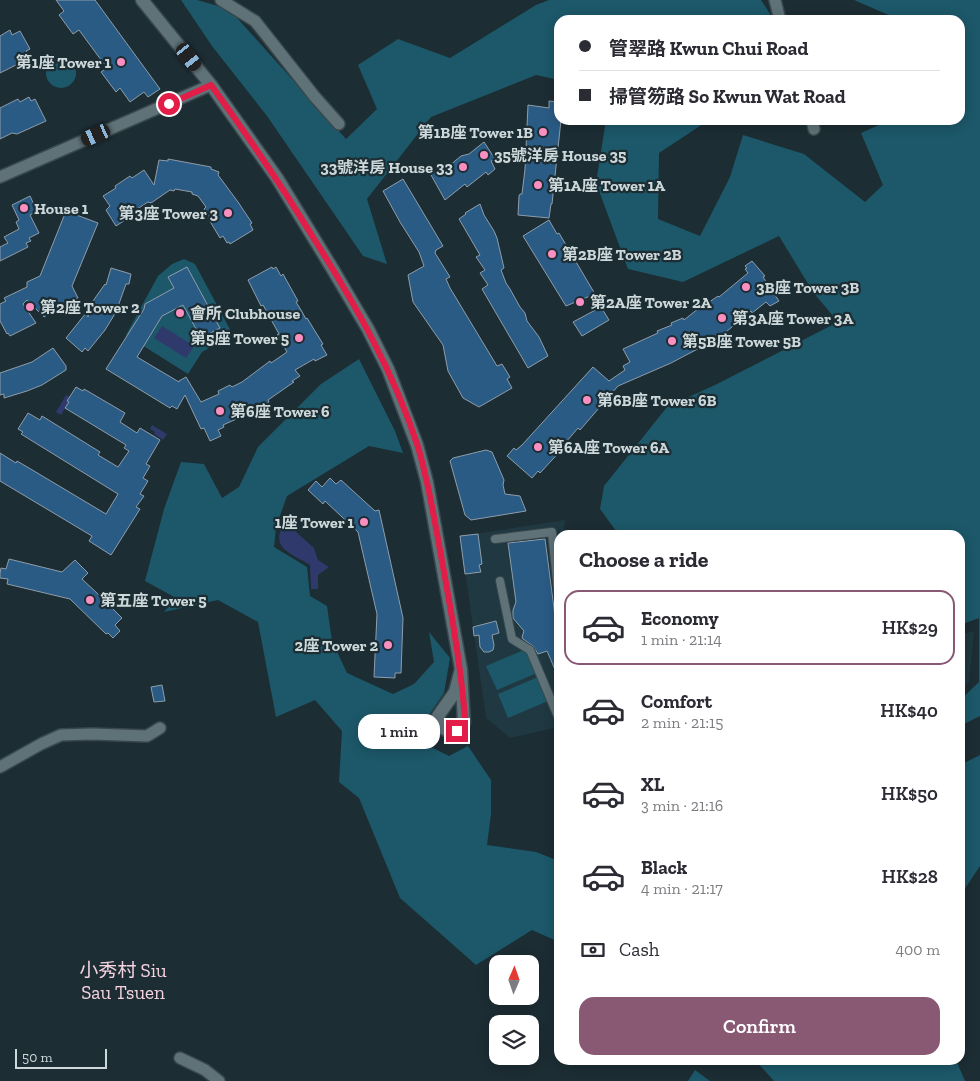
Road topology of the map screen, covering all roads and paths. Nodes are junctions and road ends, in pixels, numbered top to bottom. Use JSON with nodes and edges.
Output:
{"nodes":[{"id":1,"x":142,"y":0,"type":"edge"},
{"id":2,"x":221,"y":0,"type":"edge"},
{"id":3,"x":775,"y":0,"type":"edge"},
{"id":4,"x":779,"y":15,"type":"edge"},
{"id":5,"x":211,"y":85,"type":"junction"},
{"id":6,"x":339,"y":124,"type":"dead end"},
{"id":7,"x":0,"y":177,"type":"edge"},
{"id":8,"x":495,"y":538,"type":"dead end"},
{"id":9,"x":554,"y":552,"type":"edge"},
{"id":10,"x":500,"y":581,"type":"dead end"},
{"id":11,"x":461,"y":669,"type":"dead end"},
{"id":12,"x":554,"y":707,"type":"edge"},
{"id":13,"x":160,"y":728,"type":"dead end"},
{"id":14,"x":0,"y":767,"type":"edge"},
{"id":15,"x":180,"y":1058,"type":"dead end"},
{"id":16,"x":219,"y":1081,"type":"edge"}],
"edges":[{"from":1,"to":5,"type":"street"},
{"from":2,"to":6,"type":"street"},
{"from":3,"to":4,"type":"street"},
{"from":5,"to":7,"type":"street"},
{"from":5,"to":11,"type":"street"},
{"from":8,"to":9,"type":"street"},
{"from":10,"to":12,"type":"street"},
{"from":13,"to":14,"type":"street"},
{"from":15,"to":16,"type":"street"}]}
